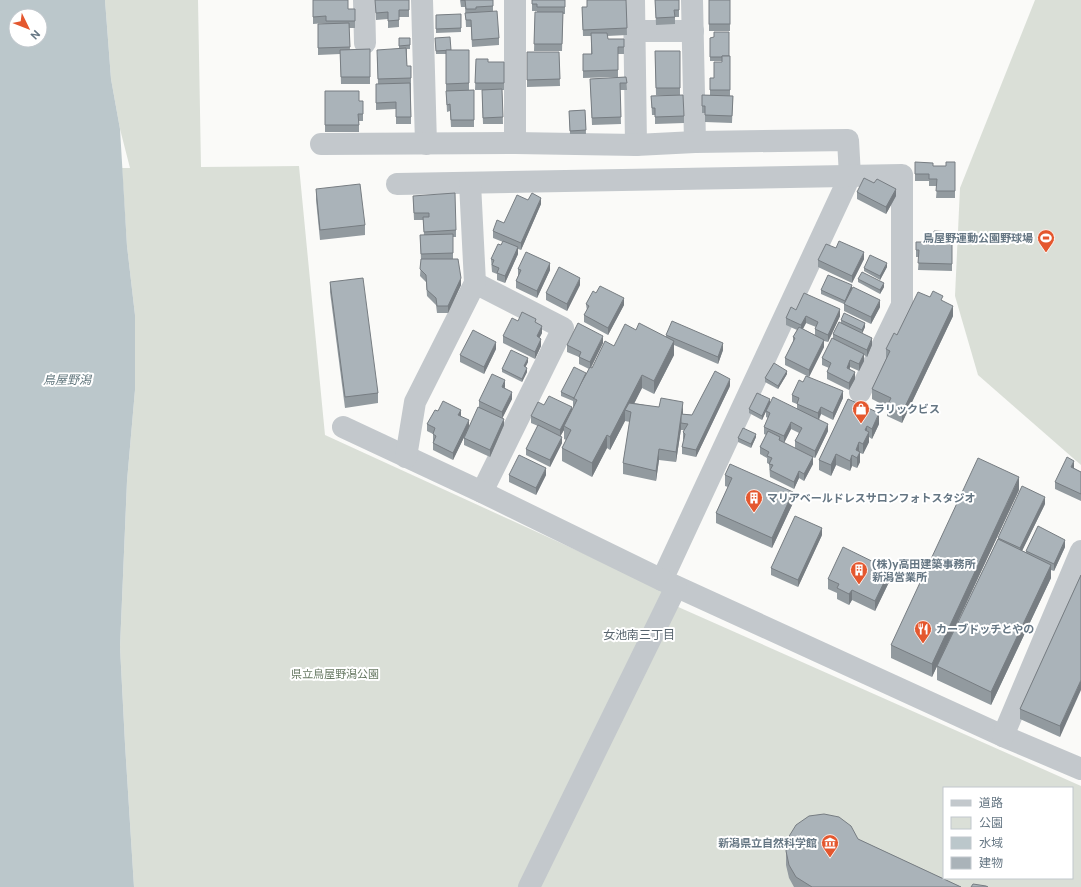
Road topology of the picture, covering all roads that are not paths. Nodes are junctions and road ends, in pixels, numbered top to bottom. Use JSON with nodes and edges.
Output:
{"nodes":[{"id":1,"x":364,"y":0,"type":"edge"},
{"id":2,"x":422,"y":0,"type":"edge"},
{"id":3,"x":515,"y":0,"type":"edge"},
{"id":4,"x":634,"y":0,"type":"edge"},
{"id":5,"x":692,"y":0,"type":"edge"},
{"id":6,"x":634,"y":31,"type":"junction"},
{"id":7,"x":693,"y":31,"type":"junction"},
{"id":8,"x":365,"y":43,"type":"dead end"},
{"id":9,"x":695,"y":142,"type":"junction"},
{"id":10,"x":515,"y":143,"type":"junction"},
{"id":11,"x":321,"y":144,"type":"dead end"},
{"id":12,"x":426,"y":144,"type":"junction"},
{"id":13,"x":636,"y":144,"type":"junction"},
{"id":14,"x":850,"y":176,"type":"junction"},
{"id":15,"x":470,"y":183,"type":"junction"},
{"id":16,"x":397,"y":184,"type":"dead end"},
{"id":17,"x":475,"y":283,"type":"junction"},
{"id":18,"x":860,"y":392,"type":"dead end"},
{"id":19,"x":342,"y":427,"type":"dead end"},
{"id":20,"x":406,"y":457,"type":"junction"},
{"id":21,"x":482,"y":492,"type":"junction"},
{"id":22,"x":1081,"y":551,"type":"edge"},
{"id":23,"x":669,"y":584,"type":"junction"},
{"id":24,"x":1003,"y":736,"type":"junction"},
{"id":25,"x":1081,"y":769,"type":"edge"},
{"id":26,"x":529,"y":887,"type":"edge"}],
"edges":[{"from":1,"to":8,"type":"street"},
{"from":2,"to":12,"type":"street"},
{"from":3,"to":10,"type":"street"},
{"from":4,"to":6,"type":"street"},
{"from":5,"to":7,"type":"street"},
{"from":6,"to":7,"type":"street"},
{"from":6,"to":13,"type":"street"},
{"from":7,"to":9,"type":"street"},
{"from":9,"to":13,"type":"street"},
{"from":9,"to":14,"type":"street"},
{"from":10,"to":12,"type":"street"},
{"from":10,"to":13,"type":"street"},
{"from":11,"to":12,"type":"street"},
{"from":14,"to":15,"type":"street"},
{"from":14,"to":18,"type":"street"},
{"from":14,"to":23,"type":"street"},
{"from":15,"to":16,"type":"street"},
{"from":15,"to":17,"type":"street"},
{"from":17,"to":20,"type":"street"},
{"from":17,"to":21,"type":"street"},
{"from":19,"to":20,"type":"street"},
{"from":20,"to":21,"type":"street"},
{"from":21,"to":23,"type":"street"},
{"from":22,"to":24,"type":"street"},
{"from":23,"to":24,"type":"street"},
{"from":23,"to":26,"type":"street"},
{"from":24,"to":25,"type":"street"}]}
